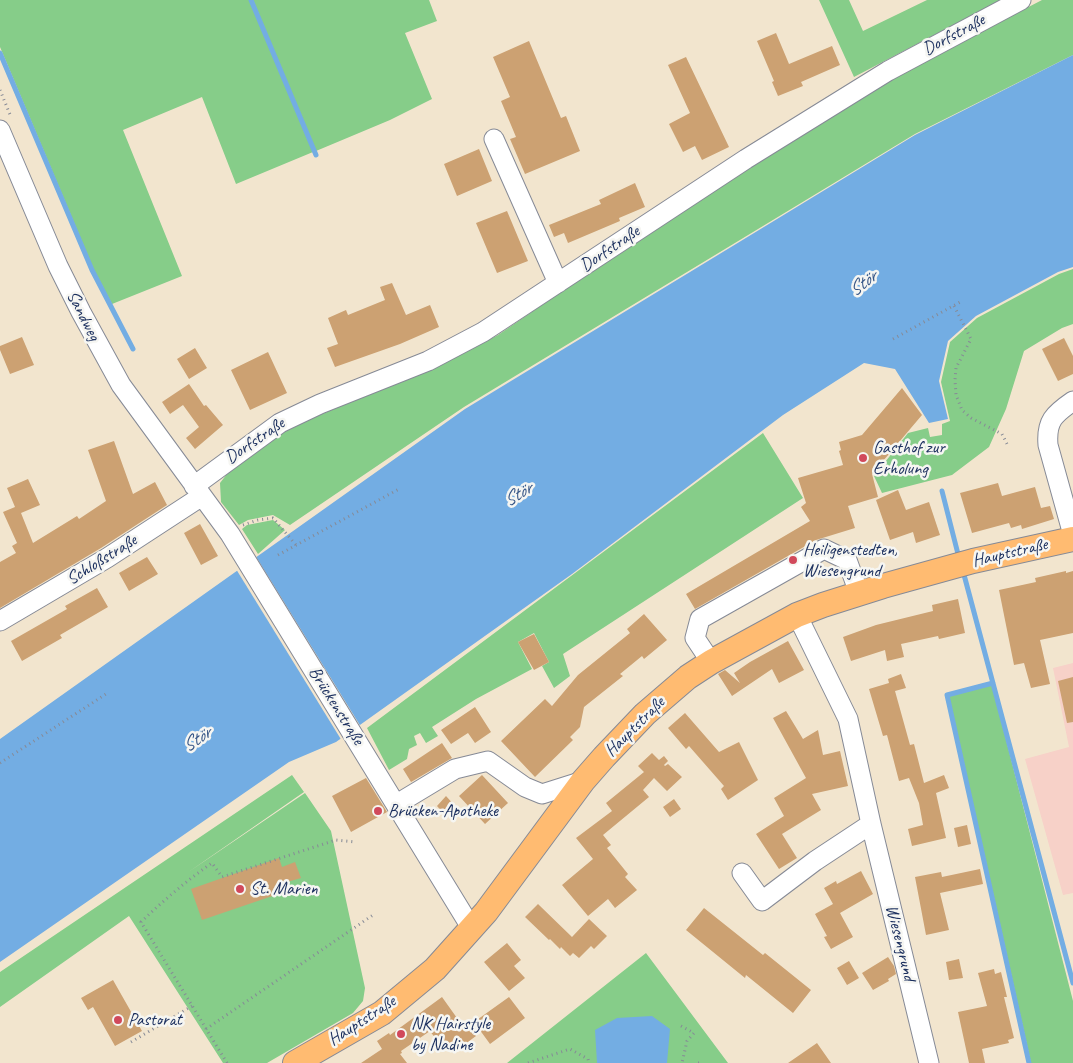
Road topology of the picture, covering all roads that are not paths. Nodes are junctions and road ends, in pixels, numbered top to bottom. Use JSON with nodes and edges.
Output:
{"nodes":[{"id":1,"x":1021,"y":0,"type":"edge"},
{"id":2,"x":0,"y":130,"type":"edge"},
{"id":3,"x":494,"y":139,"type":"dead end"},
{"id":4,"x":7,"y":170,"type":"edge"},
{"id":5,"x":558,"y":283,"type":"junction"},
{"id":6,"x":1073,"y":401,"type":"edge"},
{"id":7,"x":198,"y":491,"type":"junction"},
{"id":8,"x":1073,"y":535,"type":"edge"},
{"id":9,"x":1073,"y":540,"type":"edge"},
{"id":10,"x":858,"y":594,"type":"junction"},
{"id":11,"x":797,"y":615,"type":"junction"},
{"id":12,"x":0,"y":621,"type":"edge"},
{"id":13,"x":711,"y":662,"type":"junction"},
{"id":14,"x":583,"y":781,"type":"junction"},
{"id":15,"x":397,"y":804,"type":"junction"},
{"id":16,"x":871,"y":824,"type":"junction"},
{"id":17,"x":742,"y":873,"type":"dead end"},
{"id":18,"x":472,"y":929,"type":"junction"},
{"id":19,"x":294,"y":1063,"type":"edge"},
{"id":20,"x":929,"y":1063,"type":"edge"}],
"edges":[{"from":1,"to":5,"type":"street","name":"Dorfstraße"},
{"from":2,"to":4,"type":"street","name":"Sandweg"},
{"from":3,"to":5,"type":"street"},
{"from":4,"to":7,"type":"street","name":"Sandweg"},
{"from":5,"to":7,"type":"street","name":"Dorfstraße"},
{"from":6,"to":8,"type":"street"},
{"from":7,"to":12,"type":"street","name":"Schloßstraße"},
{"from":7,"to":15,"type":"street","name":"Brückenstraße"},
{"from":9,"to":10,"type":"main road","name":"Hauptstraße"},
{"from":10,"to":11,"type":"main road","name":"Hauptstraße"},
{"from":10,"to":13,"type":"street"},
{"from":11,"to":13,"type":"main road","name":"Hauptstraße"},
{"from":11,"to":16,"type":"street","name":"Wiesengrund"},
{"from":13,"to":14,"type":"main road","name":"Hauptstraße"},
{"from":14,"to":15,"type":"street"},
{"from":14,"to":18,"type":"main road","name":"Hauptstraße"},
{"from":15,"to":18,"type":"street","name":"Brückenstraße"},
{"from":16,"to":17,"type":"street"},
{"from":16,"to":20,"type":"street","name":"Wiesengrund"},
{"from":18,"to":19,"type":"main road","name":"Hauptstraße"}]}
